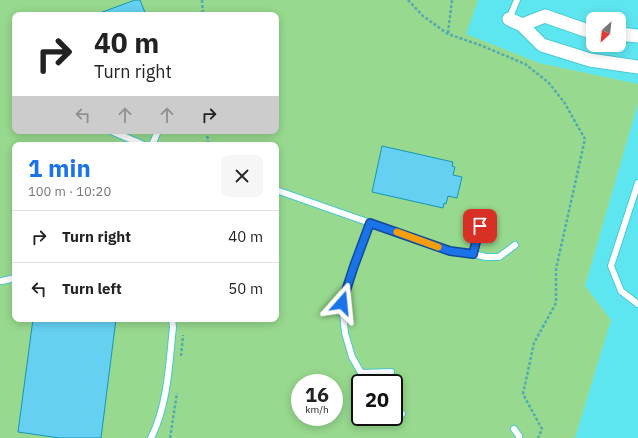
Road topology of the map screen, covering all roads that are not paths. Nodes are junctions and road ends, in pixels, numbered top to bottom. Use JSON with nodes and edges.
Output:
{"nodes":[{"id":1,"x":517,"y":0,"type":"edge"},
{"id":2,"x":509,"y":19,"type":"joint"},
{"id":3,"x":522,"y":25,"type":"junction"},
{"id":4,"x":586,"y":30,"type":"edge"},
{"id":5,"x":626,"y":35,"type":"edge"},
{"id":6,"x":638,"y":36,"type":"edge"},
{"id":7,"x":638,"y":67,"type":"edge"},
{"id":8,"x":118,"y":134,"type":"edge"},
{"id":9,"x":137,"y":142,"type":"edge"},
{"id":10,"x":638,"y":183,"type":"edge"},
{"id":11,"x":279,"y":191,"type":"edge"},
{"id":12,"x":370,"y":223,"type":"junction"},
{"id":13,"x":480,"y":226,"type":"dead end"},
{"id":14,"x":515,"y":245,"type":"dead end"},
{"id":15,"x":473,"y":254,"type":"junction"},
{"id":16,"x":12,"y":279,"type":"edge"},
{"id":17,"x":2,"y":281,"type":"dead end"},
{"id":18,"x":638,"y":304,"type":"edge"},
{"id":19,"x":172,"y":322,"type":"edge"},
{"id":20,"x":391,"y":372,"type":"dead end"},
{"id":21,"x":361,"y":373,"type":"joint"},
{"id":22,"x":514,"y":429,"type":"dead end"},
{"id":23,"x":151,"y":438,"type":"edge"},
{"id":24,"x":519,"y":438,"type":"edge"}],
"edges":[{"from":1,"to":2,"type":"lane"},
{"from":2,"to":3,"type":"street"},
{"from":3,"to":4,"type":"street"},
{"from":3,"to":7,"type":"street"},
{"from":5,"to":6,"type":"street"},
{"from":8,"to":9,"type":"lane"},
{"from":10,"to":18,"type":"lane"},
{"from":11,"to":12,"type":"lane"},
{"from":12,"to":15,"type":"lane"},
{"from":12,"to":21,"type":"lane"},
{"from":13,"to":15,"type":"lane"},
{"from":14,"to":15,"type":"lane"},
{"from":16,"to":17,"type":"lane"},
{"from":19,"to":23,"type":"lane"},
{"from":20,"to":21,"type":"lane"},
{"from":22,"to":24,"type":"lane"}]}
